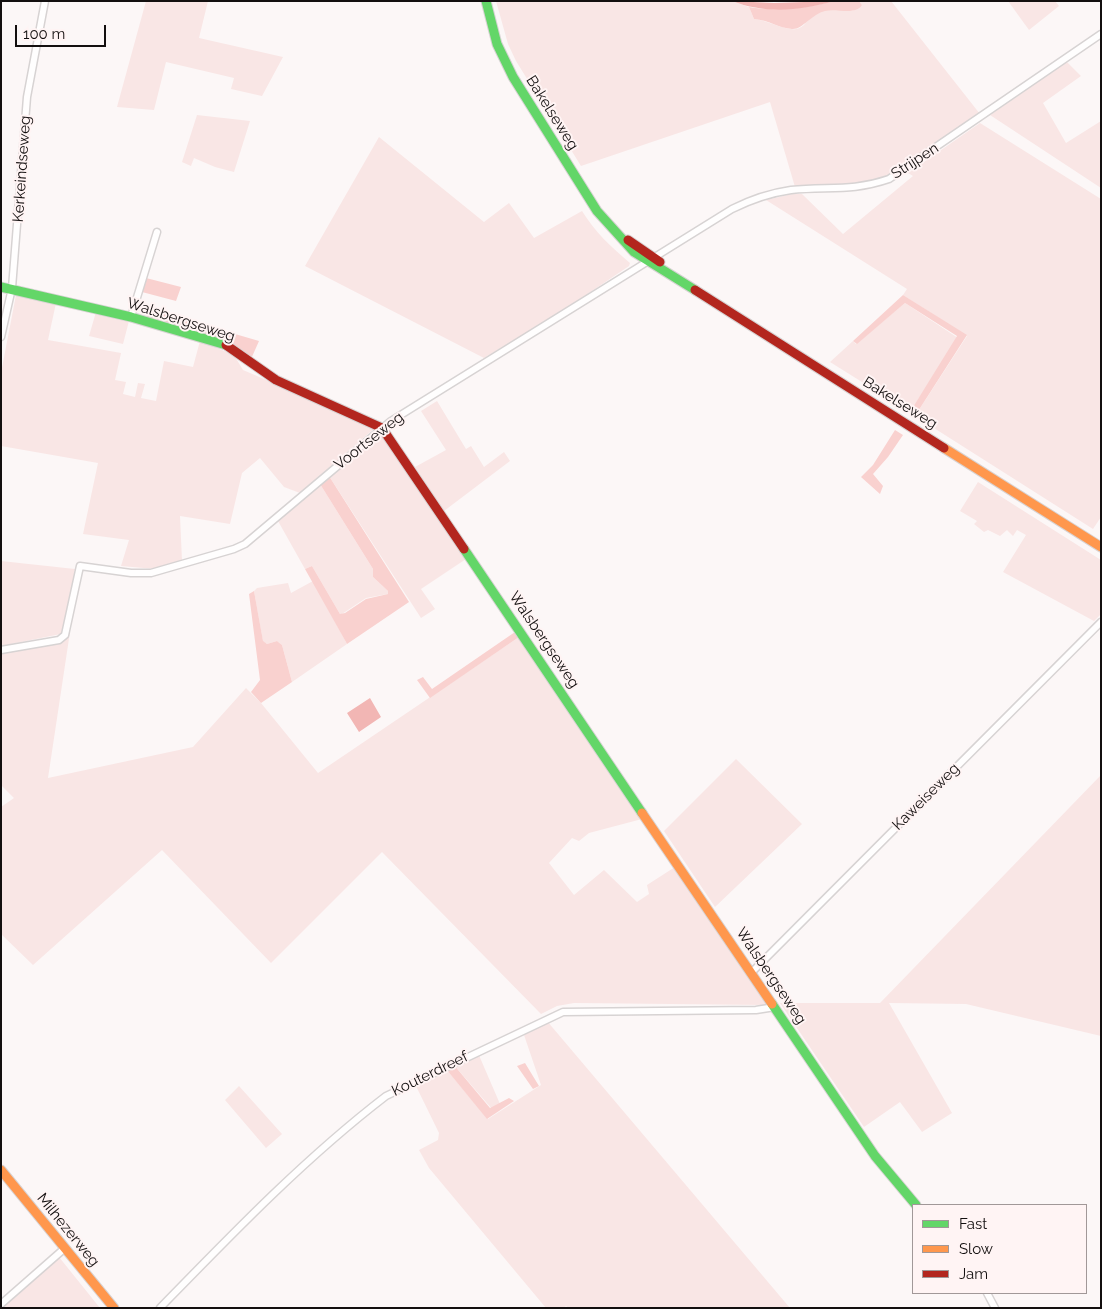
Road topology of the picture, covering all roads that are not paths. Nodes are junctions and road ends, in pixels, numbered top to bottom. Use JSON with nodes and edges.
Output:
{"nodes":[{"id":1,"x":46,"y":1,"type":"edge"},
{"id":2,"x":486,"y":1,"type":"edge"},
{"id":3,"x":1101,"y":34,"type":"edge"},
{"id":4,"x":157,"y":232,"type":"dead end"},
{"id":5,"x":650,"y":260,"type":"junction"},
{"id":6,"x":1,"y":286,"type":"edge"},
{"id":7,"x":12,"y":288,"type":"junction"},
{"id":8,"x":131,"y":317,"type":"junction"},
{"id":9,"x":1,"y":337,"type":"edge"},
{"id":10,"x":382,"y":428,"type":"junction"},
{"id":11,"x":1101,"y":547,"type":"edge"},
{"id":12,"x":1101,"y":622,"type":"edge"},
{"id":13,"x":1,"y":650,"type":"edge"},
{"id":14,"x":752,"y":972,"type":"junction"},
{"id":15,"x":775,"y":1007,"type":"junction"},
{"id":16,"x":1,"y":1170,"type":"edge"},
{"id":17,"x":915,"y":1204,"type":"edge"},
{"id":18,"x":65,"y":1248,"type":"junction"},
{"id":19,"x":988,"y":1294,"type":"edge"},
{"id":20,"x":1,"y":1304,"type":"edge"},
{"id":21,"x":114,"y":1308,"type":"edge"},
{"id":22,"x":160,"y":1308,"type":"edge"},
{"id":23,"x":995,"y":1308,"type":"edge"}],
"edges":[{"from":1,"to":7,"type":"street","name":"Kerkeindseweg"},
{"from":2,"to":5,"type":"street","name":"Bakelseweg"},
{"from":3,"to":5,"type":"street","name":"Strijpen"},
{"from":4,"to":8,"type":"street"},
{"from":5,"to":10,"type":"street","name":"Voortseweg"},
{"from":5,"to":11,"type":"street","name":"Bakelseweg"},
{"from":6,"to":7,"type":"street","name":"Walsbergseweg"},
{"from":7,"to":8,"type":"street","name":"Walsbergseweg"},
{"from":7,"to":9,"type":"street","name":"Kerkeindseweg"},
{"from":8,"to":10,"type":"street","name":"Walsbergseweg"},
{"from":10,"to":13,"type":"street","name":"Voortseweg"},
{"from":10,"to":14,"type":"street","name":"Walsbergseweg"},
{"from":12,"to":14,"type":"street","name":"Kaweiseweg"},
{"from":14,"to":15,"type":"street","name":"Walsbergseweg"},
{"from":15,"to":17,"type":"street","name":"Walsbergseweg"},
{"from":15,"to":22,"type":"street","name":"Kouterdreef"},
{"from":16,"to":18,"type":"street","name":"Milhezerweg"},
{"from":18,"to":20,"type":"street"},
{"from":18,"to":21,"type":"street","name":"Milhezerweg"},
{"from":19,"to":23,"type":"street"}]}
